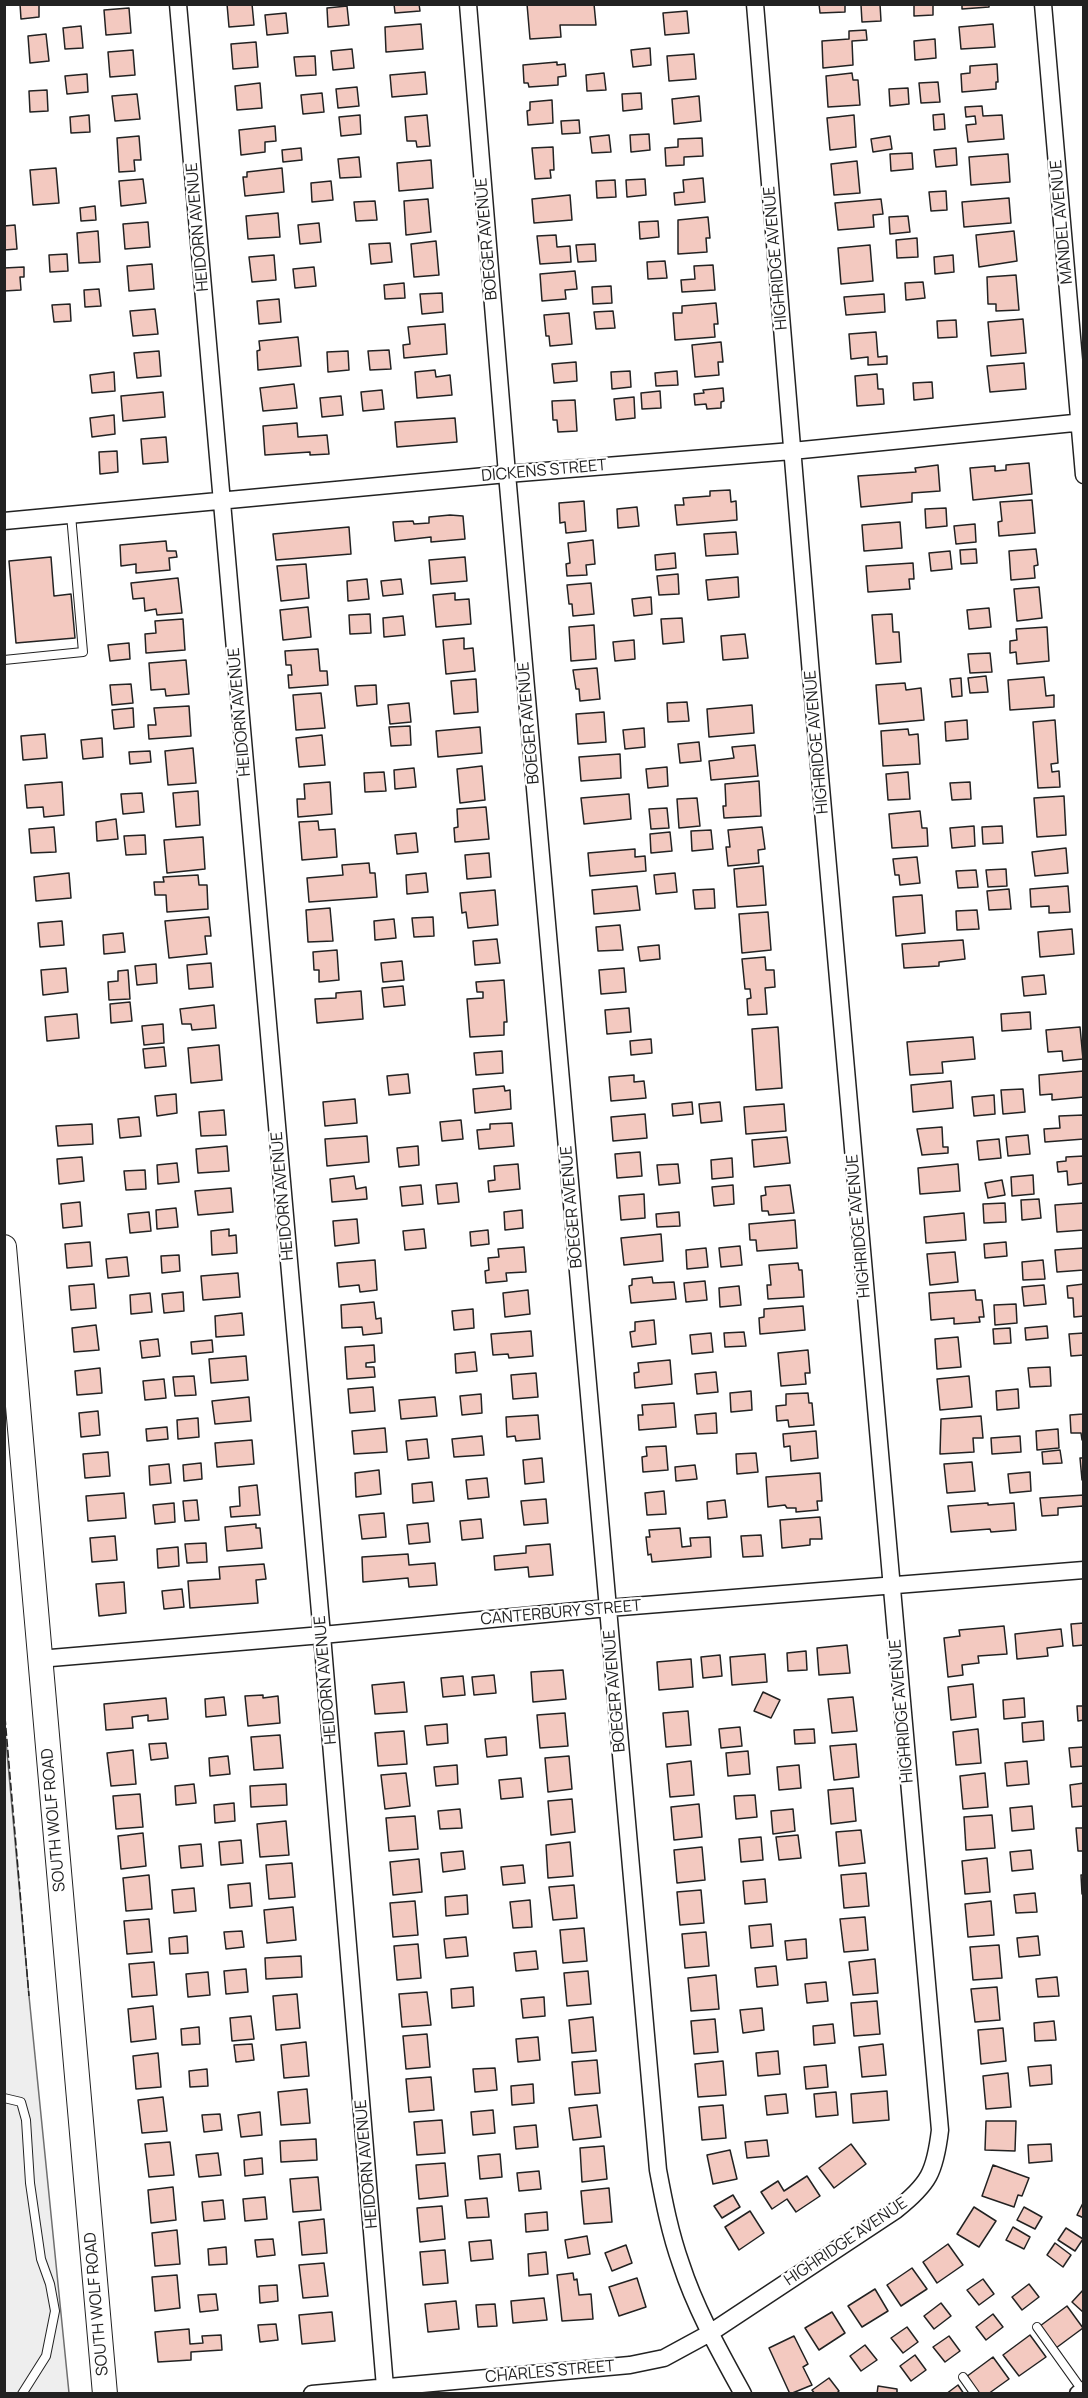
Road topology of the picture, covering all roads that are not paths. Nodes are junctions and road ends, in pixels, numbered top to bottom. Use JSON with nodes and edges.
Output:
{"nodes":[{"id":1,"x":178,"y":4,"type":"edge"},
{"id":2,"x":468,"y":4,"type":"edge"},
{"id":3,"x":755,"y":4,"type":"edge"},
{"id":4,"x":1043,"y":4,"type":"edge"},
{"id":5,"x":1081,"y":422,"type":"edge"},
{"id":6,"x":792,"y":452,"type":"junction"},
{"id":7,"x":507,"y":474,"type":"junction"},
{"id":8,"x":1083,"y":475,"type":"edge"},
{"id":9,"x":222,"y":501,"type":"junction"},
{"id":10,"x":71,"y":515,"type":"junction"},
{"id":11,"x":4,"y":521,"type":"edge"},
{"id":12,"x":4,"y":660,"type":"edge"},
{"id":13,"x":4,"y":1247,"type":"edge"},
{"id":14,"x":1083,"y":1570,"type":"edge"},
{"id":15,"x":891,"y":1587,"type":"junction"},
{"id":16,"x":608,"y":1608,"type":"junction"},
{"id":17,"x":322,"y":1635,"type":"junction"},
{"id":18,"x":39,"y":1659,"type":"junction"},
{"id":19,"x":4,"y":2098,"type":"edge"},
{"id":20,"x":1037,"y":2327,"type":"dead end"},
{"id":21,"x":710,"y":2333,"type":"junction"},
{"id":22,"x":963,"y":2377,"type":"dead end"},
{"id":23,"x":385,"y":2387,"type":"junction"},
{"id":24,"x":1081,"y":2391,"type":"edge"},
{"id":25,"x":22,"y":2394,"type":"edge"},
{"id":26,"x":105,"y":2394,"type":"edge"},
{"id":27,"x":312,"y":2394,"type":"edge"},
{"id":28,"x":743,"y":2394,"type":"edge"},
{"id":29,"x":975,"y":2394,"type":"edge"}],
"edges":[{"from":1,"to":9,"type":"street","name":"HEIDORN AVENUE"},
{"from":2,"to":7,"type":"street","name":"BOEGER AVENUE"},
{"from":3,"to":6,"type":"street","name":"HIGHRIDGE AVENUE"},
{"from":4,"to":5,"type":"street","name":"MANDEL AVENUE"},
{"from":5,"to":6,"type":"street","name":"DICKENS STREET"},
{"from":5,"to":8,"type":"street","name":"MANDEL AVENUE"},
{"from":6,"to":7,"type":"street","name":"DICKENS STREET"},
{"from":6,"to":15,"type":"street","name":"HIGHRIDGE AVENUE"},
{"from":7,"to":9,"type":"street","name":"DICKENS STREET"},
{"from":7,"to":16,"type":"street","name":"BOEGER AVENUE"},
{"from":9,"to":10,"type":"street","name":"DICKENS STREET"},
{"from":9,"to":17,"type":"street","name":"HEIDORN AVENUE"},
{"from":10,"to":11,"type":"street","name":"DICKENS STREET"},
{"from":10,"to":12,"type":"lane"},
{"from":13,"to":18,"type":"main road","name":"SOUTH WOLF ROAD"},
{"from":14,"to":15,"type":"street","name":"CANTERBURY STREET"},
{"from":15,"to":16,"type":"street","name":"CANTERBURY STREET"},
{"from":15,"to":21,"type":"street","name":"HIGHRIDGE AVENUE"},
{"from":16,"to":17,"type":"street","name":"CANTERBURY STREET"},
{"from":16,"to":21,"type":"street","name":"BOEGER AVENUE"},
{"from":17,"to":18,"type":"street","name":"CANTERBURY STREET"},
{"from":17,"to":23,"type":"street","name":"HEIDORN AVENUE"},
{"from":18,"to":26,"type":"main road","name":"SOUTH WOLF ROAD"},
{"from":19,"to":25,"type":"lane"},
{"from":20,"to":24,"type":"lane"},
{"from":21,"to":23,"type":"street","name":"CHARLES STREET"},
{"from":21,"to":28,"type":"street","name":"BOEGER AVENUE"},
{"from":22,"to":29,"type":"lane"},
{"from":23,"to":27,"type":"street","name":"CHARLES STREET"}]}
